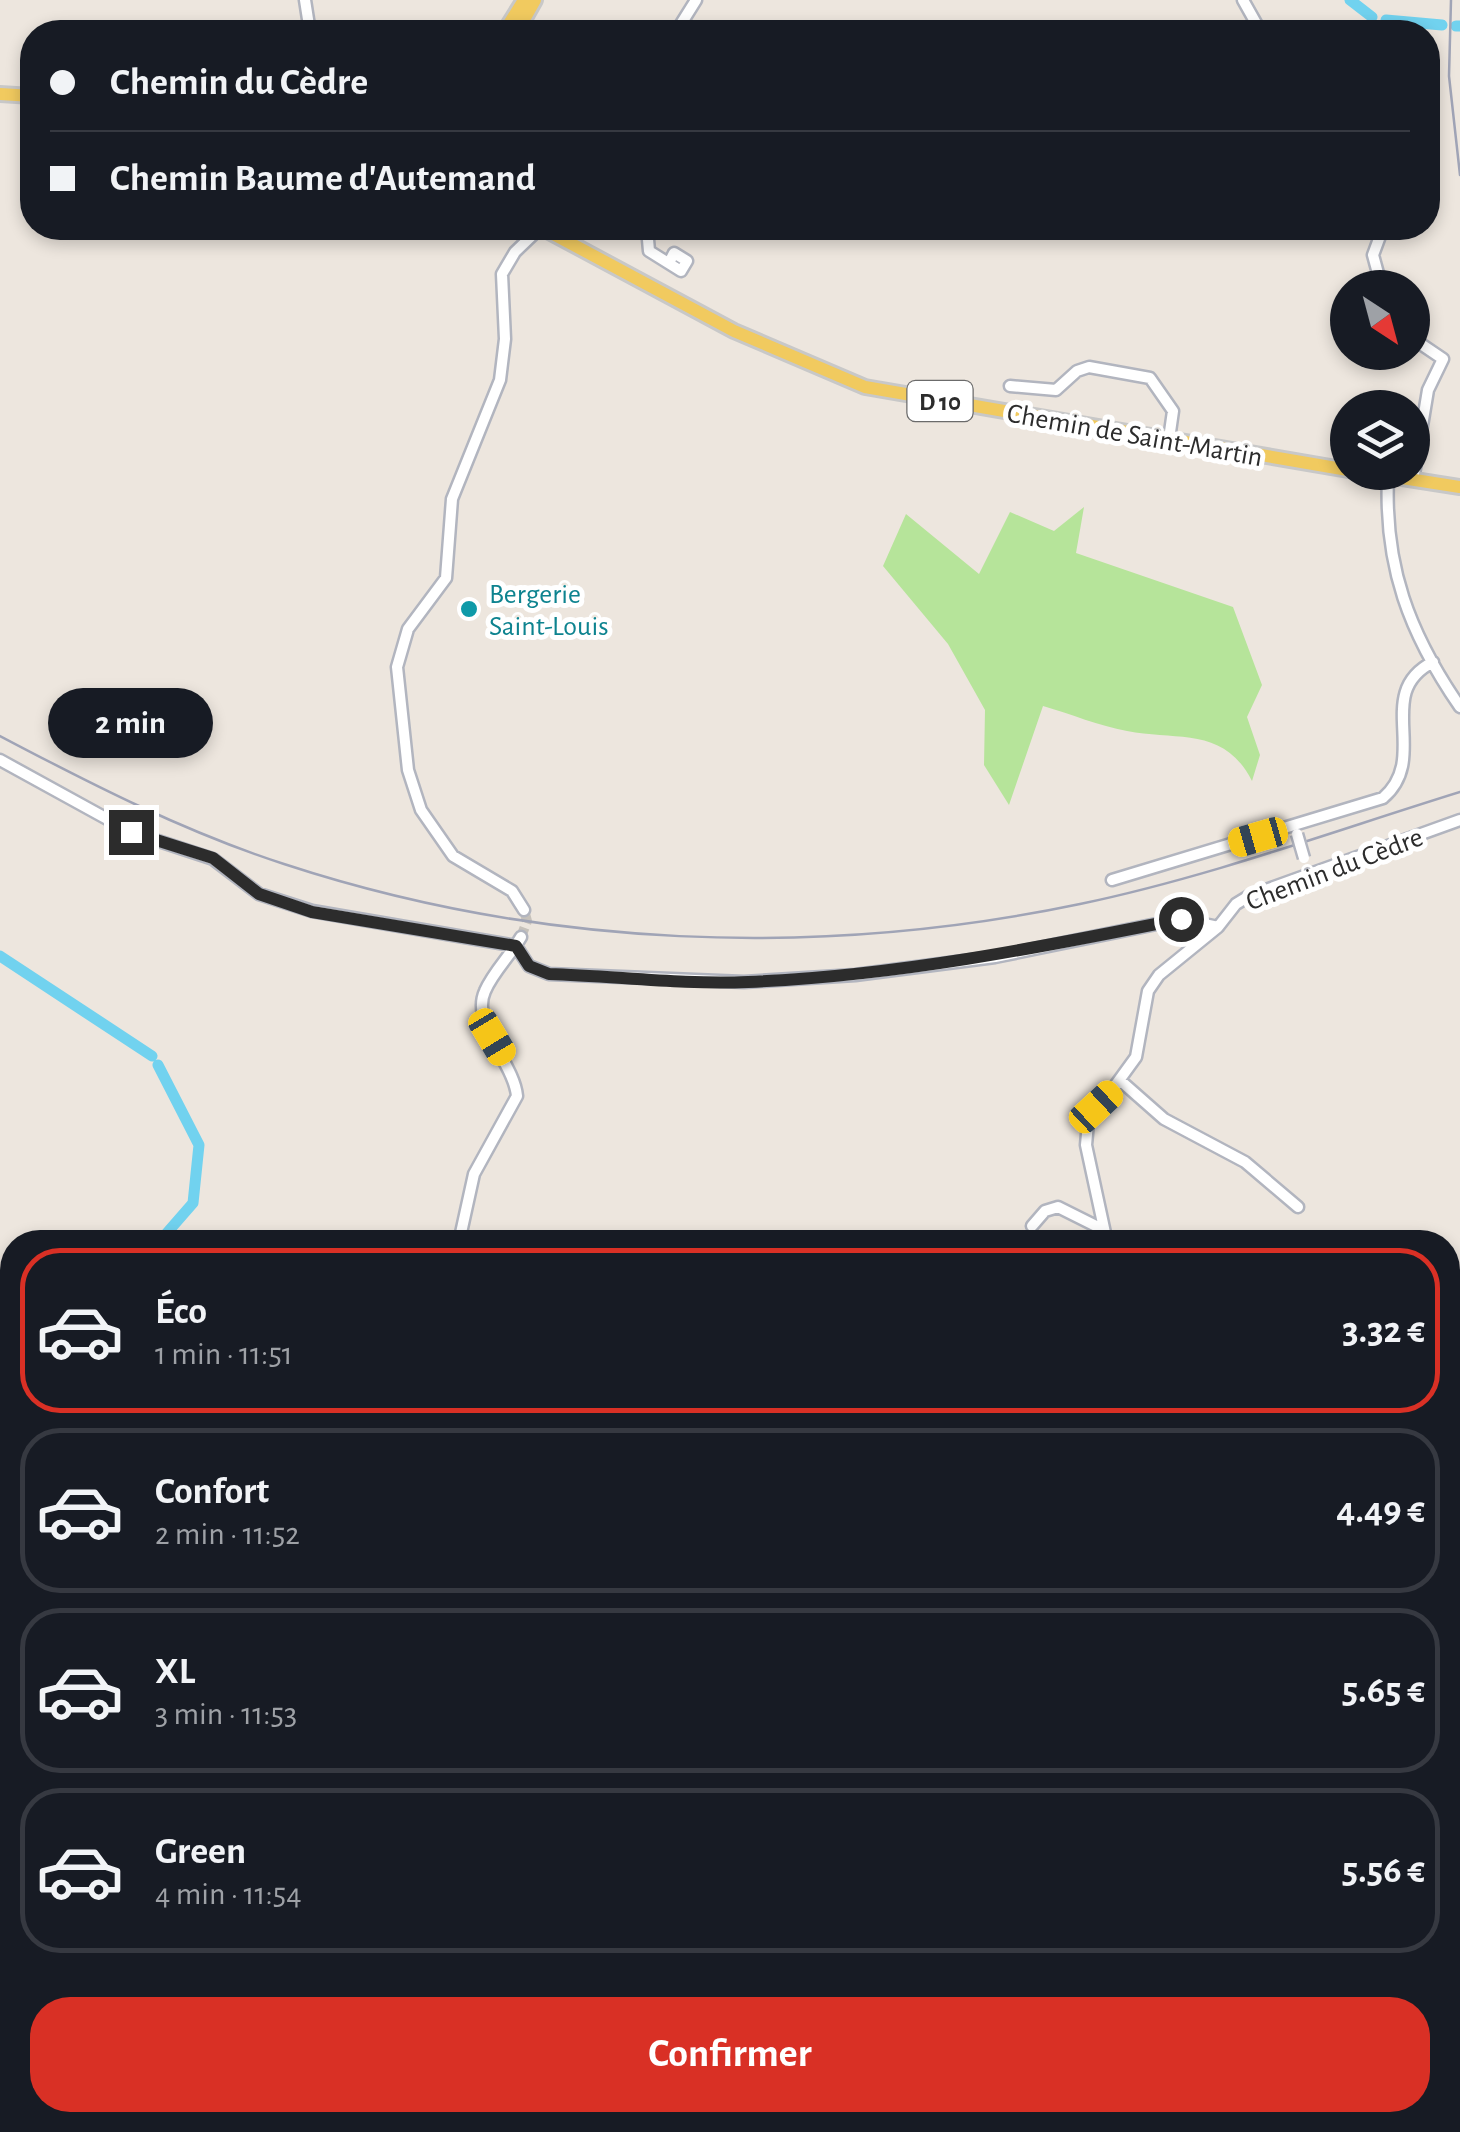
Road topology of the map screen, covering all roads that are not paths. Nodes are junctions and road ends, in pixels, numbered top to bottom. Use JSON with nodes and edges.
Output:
{"nodes":[{"id":1,"x":528,"y":240,"type":"edge"},
{"id":2,"x":563,"y":240,"type":"edge"},
{"id":3,"x":648,"y":240,"type":"edge"},
{"id":4,"x":1378,"y":240,"type":"edge"},
{"id":5,"x":668,"y":263,"type":"dead end"},
{"id":6,"x":1377,"y":270,"type":"edge"},
{"id":7,"x":1430,"y":347,"type":"edge"},
{"id":8,"x":1010,"y":386,"type":"dead end"},
{"id":9,"x":1428,"y":390,"type":"edge"},
{"id":10,"x":1169,"y":440,"type":"junction"},
{"id":11,"x":1330,"y":467,"type":"edge"},
{"id":12,"x":1430,"y":482,"type":"edge"},
{"id":13,"x":1460,"y":486,"type":"edge"},
{"id":14,"x":1387,"y":490,"type":"edge"},
{"id":15,"x":1433,"y":662,"type":"junction"},
{"id":16,"x":1460,"y":707,"type":"edge"},
{"id":17,"x":0,"y":760,"type":"edge"},
{"id":18,"x":1460,"y":820,"type":"edge"},
{"id":19,"x":1296,"y":830,"type":"junction"},
{"id":20,"x":1309,"y":874,"type":"junction"},
{"id":21,"x":1112,"y":880,"type":"dead end"},
{"id":22,"x":524,"y":910,"type":"dead end"},
{"id":23,"x":1218,"y":927,"type":"junction"},
{"id":24,"x":518,"y":942,"type":"junction"},
{"id":25,"x":1122,"y":1082,"type":"junction"},
{"id":26,"x":1298,"y":1207,"type":"dead end"},
{"id":27,"x":1032,"y":1226,"type":"dead end"},
{"id":28,"x":462,"y":1230,"type":"edge"},
{"id":29,"x":1104,"y":1230,"type":"joint"}],
"edges":[{"from":1,"to":22,"type":"street"},
{"from":2,"to":10,"type":"main road","name":"Chemin de Saint-Martin","number":"D 10"},
{"from":3,"to":5,"type":"street"},
{"from":4,"to":6,"type":"street"},
{"from":7,"to":9,"type":"street"},
{"from":8,"to":10,"type":"street"},
{"from":10,"to":11,"type":"main road","name":"Chemin de Saint-Martin","number":"D 10"},
{"from":12,"to":13,"type":"main road"},
{"from":14,"to":15,"type":"street"},
{"from":15,"to":16,"type":"street"},
{"from":15,"to":19,"type":"street"},
{"from":17,"to":24,"type":"street"},
{"from":18,"to":20,"type":"street","name":"Chemin du Cèdre"},
{"from":19,"to":20,"type":"street","bridge":true},
{"from":19,"to":21,"type":"street"},
{"from":20,"to":23,"type":"street","name":"Chemin du Cèdre"},
{"from":23,"to":24,"type":"street","name":"Chemin du Cèdre"},
{"from":23,"to":25,"type":"street"},
{"from":24,"to":28,"type":"street"},
{"from":25,"to":26,"type":"street"},
{"from":25,"to":29,"type":"street"},
{"from":27,"to":29,"type":"street"}]}
